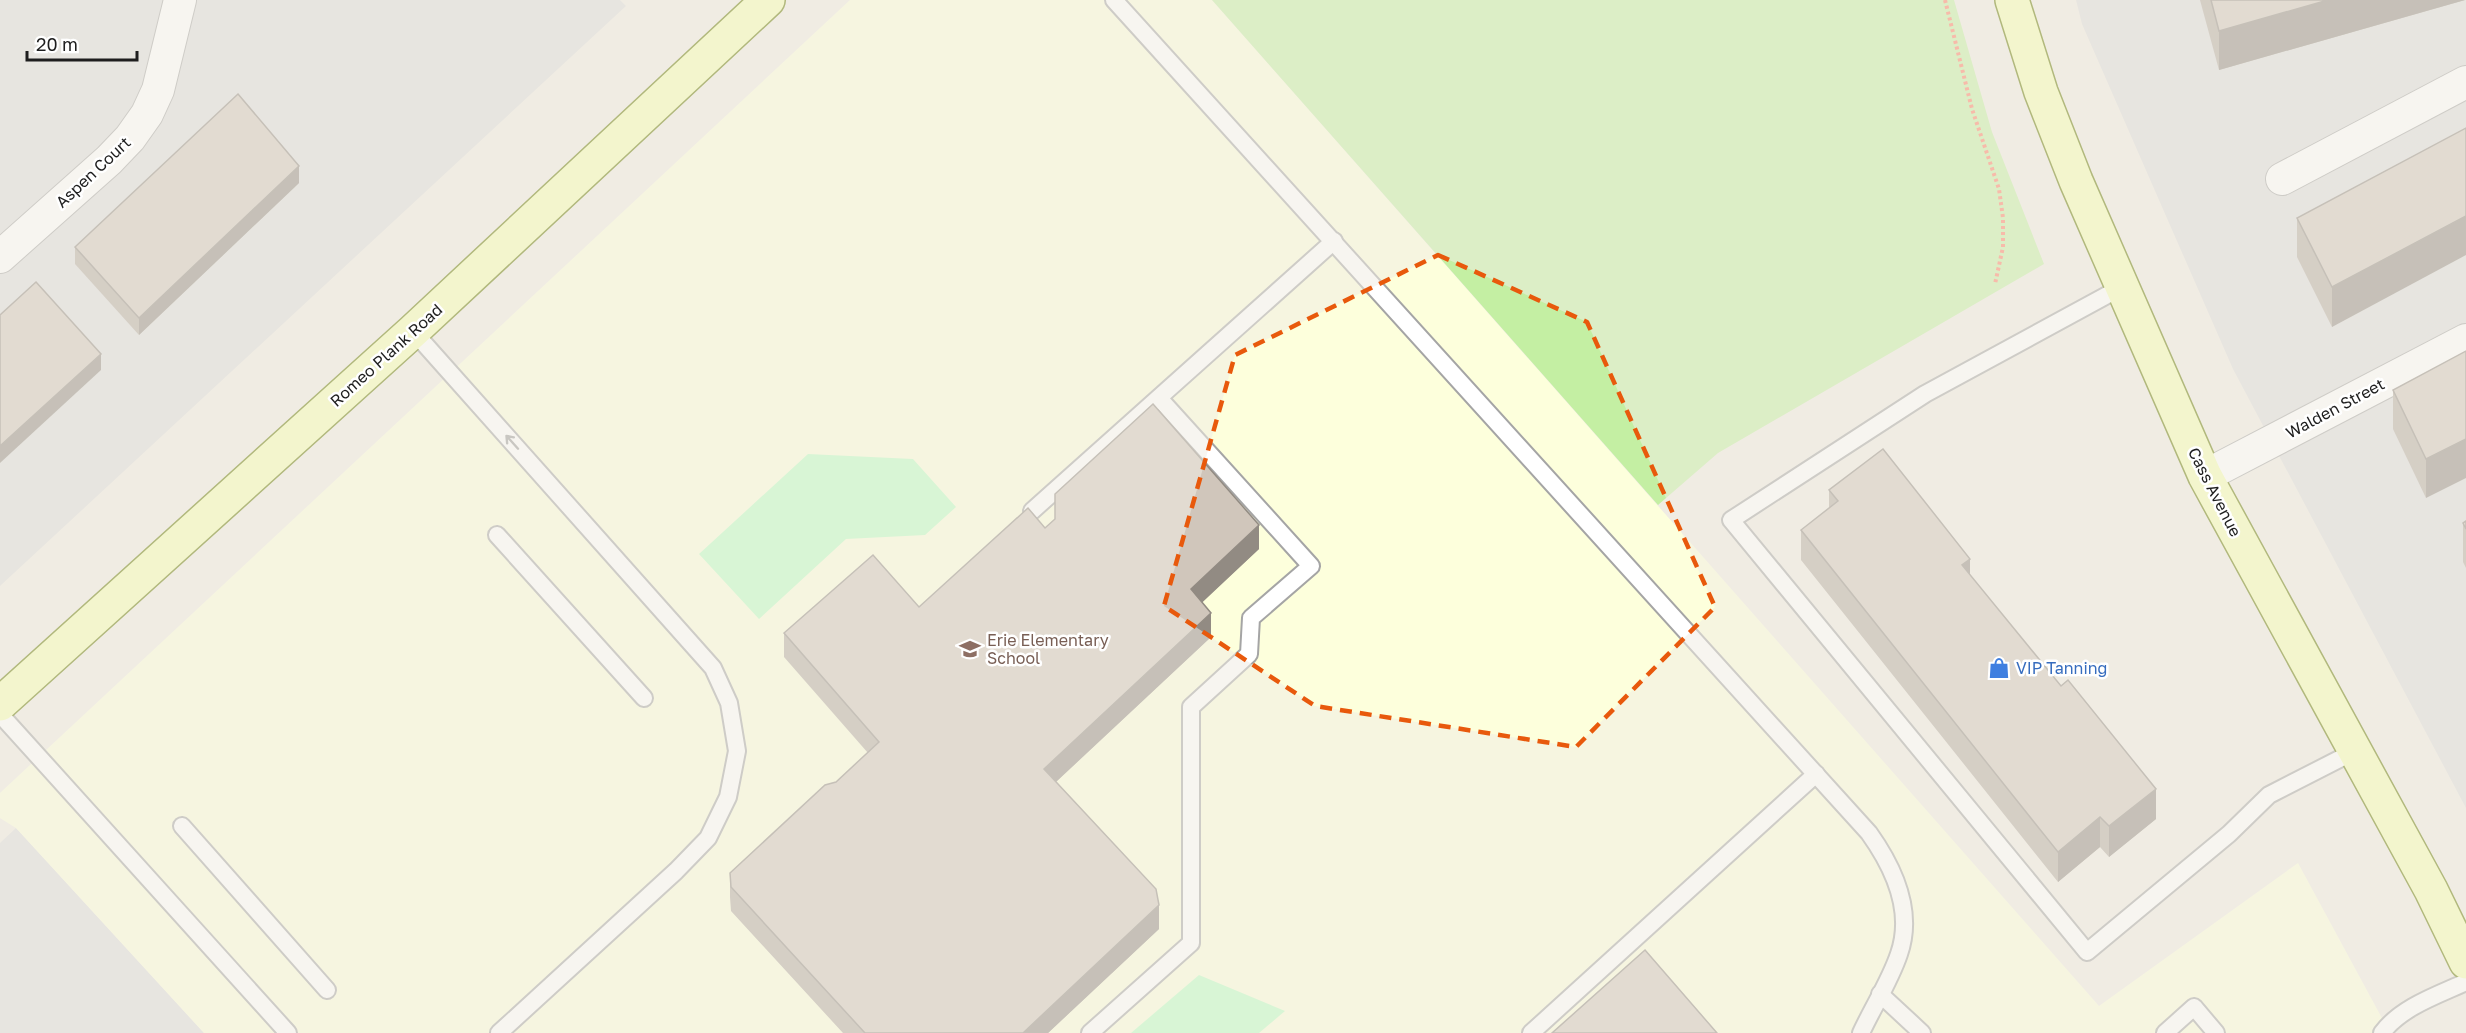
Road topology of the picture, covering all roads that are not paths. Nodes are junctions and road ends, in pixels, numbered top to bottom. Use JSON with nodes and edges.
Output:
{"nodes":[{"id":1,"x":180,"y":0,"type":"edge"},
{"id":2,"x":768,"y":0,"type":"edge"},
{"id":3,"x":1114,"y":0,"type":"edge"},
{"id":4,"x":2013,"y":0,"type":"edge"},
{"id":5,"x":2466,"y":82,"type":"edge"},
{"id":6,"x":2282,"y":179,"type":"dead end"},
{"id":7,"x":1334,"y":241,"type":"junction"},
{"id":8,"x":0,"y":257,"type":"edge"},
{"id":9,"x":2122,"y":286,"type":"junction"},
{"id":10,"x":413,"y":331,"type":"junction"},
{"id":11,"x":2466,"y":340,"type":"edge"},
{"id":12,"x":1159,"y":398,"type":"junction"},
{"id":13,"x":2205,"y":476,"type":"junction"},
{"id":14,"x":1032,"y":511,"type":"edge"},
{"id":15,"x":497,"y":536,"type":"dead end"},
{"id":16,"x":644,"y":698,"type":"dead end"},
{"id":17,"x":0,"y":704,"type":"edge"},
{"id":18,"x":0,"y":714,"type":"edge"},
{"id":19,"x":2355,"y":751,"type":"junction"},
{"id":20,"x":1816,"y":774,"type":"junction"},
{"id":21,"x":182,"y":826,"type":"dead end"},
{"id":22,"x":2466,"y":962,"type":"edge"},
{"id":23,"x":2466,"y":982,"type":"edge"},
{"id":24,"x":327,"y":990,"type":"dead end"},
{"id":25,"x":1880,"y":994,"type":"junction"},
{"id":26,"x":288,"y":1033,"type":"edge"},
{"id":27,"x":499,"y":1033,"type":"edge"},
{"id":28,"x":1090,"y":1033,"type":"edge"},
{"id":29,"x":1531,"y":1033,"type":"edge"},
{"id":30,"x":1861,"y":1033,"type":"edge"},
{"id":31,"x":1922,"y":1033,"type":"edge"},
{"id":32,"x":2165,"y":1033,"type":"edge"},
{"id":33,"x":2216,"y":1033,"type":"edge"},
{"id":34,"x":2382,"y":1033,"type":"edge"}],
"edges":[{"from":1,"to":8,"type":"street","name":"Aspen Court"},
{"from":2,"to":10,"type":"main road","name":"Romeo Plank Road"},
{"from":3,"to":7,"type":"lane"},
{"from":4,"to":9,"type":"main road","name":"Cass Avenue"},
{"from":5,"to":6,"type":"street"},
{"from":7,"to":12,"type":"lane"},
{"from":7,"to":20,"type":"lane"},
{"from":9,"to":13,"type":"main road","name":"Cass Avenue"},
{"from":9,"to":19,"type":"lane"},
{"from":10,"to":17,"type":"main road","name":"Romeo Plank Road"},
{"from":27,"to":10,"type":"lane","one_way":true},
{"from":11,"to":13,"type":"street","name":"Walden Street"},
{"from":12,"to":14,"type":"lane"},
{"from":12,"to":28,"type":"lane"},
{"from":13,"to":19,"type":"main road","name":"Cass Avenue"},
{"from":15,"to":16,"type":"lane"},
{"from":18,"to":26,"type":"lane"},
{"from":19,"to":22,"type":"main road","name":"Cass Avenue"},
{"from":20,"to":25,"type":"lane"},
{"from":20,"to":29,"type":"lane"},
{"from":21,"to":24,"type":"lane"},
{"from":23,"to":34,"type":"lane"},
{"from":25,"to":30,"type":"lane"},
{"from":25,"to":31,"type":"lane"},
{"from":32,"to":33,"type":"lane"}]}
